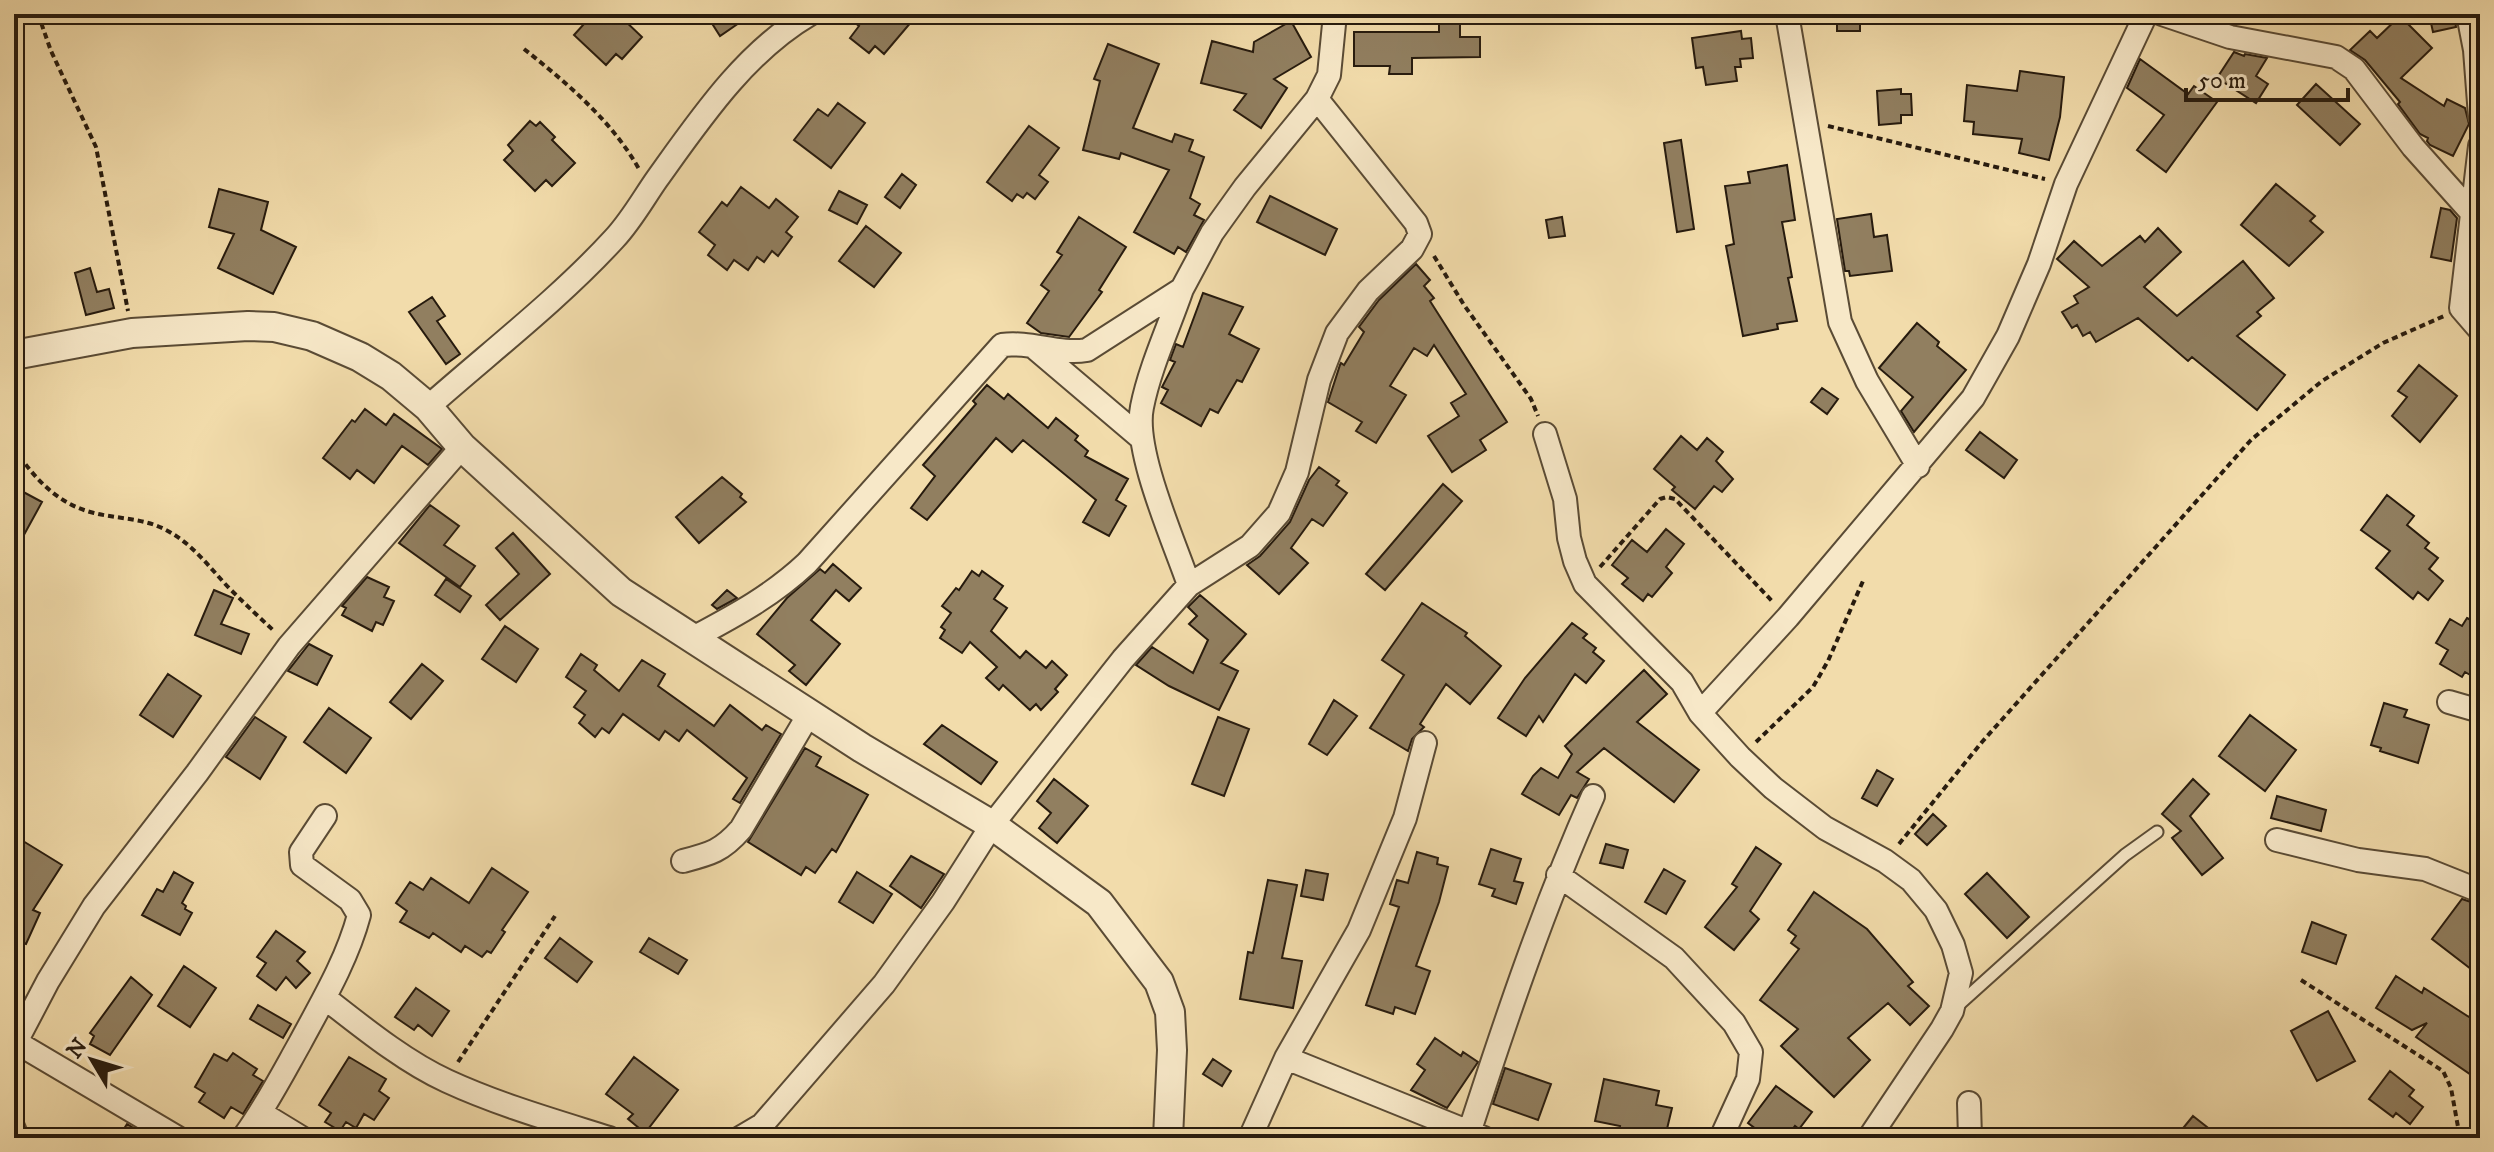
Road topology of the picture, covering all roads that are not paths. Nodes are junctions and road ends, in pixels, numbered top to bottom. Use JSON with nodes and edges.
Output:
{"nodes":[{"id":1,"x":810,"y":14,"type":"edge"},
{"id":2,"x":1335,"y":14,"type":"edge"},
{"id":3,"x":1787,"y":14,"type":"edge"},
{"id":4,"x":2146,"y":14,"type":"edge"},
{"id":5,"x":2162,"y":14,"type":"edge"},
{"id":6,"x":2468,"y":14,"type":"edge"},
{"id":7,"x":1317,"y":99,"type":"junction"},
{"id":8,"x":2480,"y":116,"type":"edge"},
{"id":9,"x":2480,"y":146,"type":"edge"},
{"id":10,"x":2472,"y":213,"type":"junction"},
{"id":11,"x":1182,"y":289,"type":"junction"},
{"id":12,"x":2480,"y":330,"type":"edge"},
{"id":13,"x":1034,"y":347,"type":"junction"},
{"id":14,"x":14,"y":355,"type":"edge"},
{"id":15,"x":428,"y":407,"type":"junction"},
{"id":16,"x":1545,"y":434,"type":"road end"},
{"id":17,"x":1141,"y":438,"type":"junction"},
{"id":18,"x":462,"y":447,"type":"junction"},
{"id":19,"x":1918,"y":466,"type":"junction"},
{"id":20,"x":1189,"y":585,"type":"junction"},
{"id":21,"x":693,"y":638,"type":"junction"},
{"id":22,"x":2449,"y":702,"type":"dead end"},
{"id":23,"x":2480,"y":711,"type":"edge"},
{"id":24,"x":1700,"y":713,"type":"junction"},
{"id":25,"x":809,"y":714,"type":"junction"},
{"id":26,"x":1425,"y":743,"type":"dead end"},
{"id":27,"x":1593,"y":796,"type":"dead end"},
{"id":28,"x":325,"y":816,"type":"dead end"},
{"id":29,"x":992,"y":825,"type":"junction"},
{"id":30,"x":2157,"y":832,"type":"dead end"},
{"id":31,"x":2277,"y":840,"type":"dead end"},
{"id":32,"x":683,"y":861,"type":"dead end"},
{"id":33,"x":1558,"y":875,"type":"junction"},
{"id":34,"x":2480,"y":891,"type":"edge"},
{"id":35,"x":325,"y":998,"type":"junction"},
{"id":36,"x":1952,"y":1011,"type":"junction"},
{"id":37,"x":15,"y":1042,"type":"edge"},
{"id":38,"x":1286,"y":1058,"type":"junction"},
{"id":39,"x":1969,"y":1103,"type":"dead end"},
{"id":40,"x":261,"y":1113,"type":"junction"},
{"id":41,"x":14,"y":1129,"type":"edge"},
{"id":42,"x":1476,"y":1135,"type":"edge"},
{"id":43,"x":17,"y":1138,"type":"edge"},
{"id":44,"x":178,"y":1138,"type":"edge"},
{"id":45,"x":243,"y":1138,"type":"edge"},
{"id":46,"x":302,"y":1138,"type":"edge"},
{"id":47,"x":609,"y":1138,"type":"edge"},
{"id":48,"x":740,"y":1138,"type":"edge"},
{"id":49,"x":1168,"y":1138,"type":"edge"},
{"id":50,"x":1250,"y":1138,"type":"edge"},
{"id":51,"x":1721,"y":1138,"type":"edge"},
{"id":52,"x":1869,"y":1138,"type":"edge"},
{"id":53,"x":1970,"y":1138,"type":"edge"}],
"edges":[{"from":1,"to":15,"type":"street"},
{"from":2,"to":7,"type":"street"},
{"from":3,"to":19,"type":"street"},
{"from":4,"to":19,"type":"street"},
{"from":5,"to":10,"type":"street"},
{"from":6,"to":8,"type":"street"},
{"from":7,"to":11,"type":"street"},
{"from":7,"to":20,"type":"street"},
{"from":9,"to":10,"type":"street"},
{"from":10,"to":12,"type":"street"},
{"from":11,"to":13,"type":"street"},
{"from":11,"to":17,"type":"street"},
{"from":13,"to":17,"type":"street"},
{"from":13,"to":21,"type":"street"},
{"from":14,"to":15,"type":"street"},
{"from":15,"to":18,"type":"street"},
{"from":16,"to":24,"type":"street"},
{"from":17,"to":20,"type":"street"},
{"from":18,"to":21,"type":"street"},
{"from":18,"to":37,"type":"street"},
{"from":19,"to":24,"type":"street"},
{"from":20,"to":29,"type":"street"},
{"from":21,"to":25,"type":"street"},
{"from":22,"to":23,"type":"street"},
{"from":24,"to":36,"type":"street"},
{"from":25,"to":29,"type":"street"},
{"from":25,"to":32,"type":"street"},
{"from":26,"to":38,"type":"street"},
{"from":27,"to":33,"type":"street"},
{"from":28,"to":35,"type":"street"},
{"from":29,"to":48,"type":"street"},
{"from":29,"to":49,"type":"street"},
{"from":30,"to":36,"type":"lane"},
{"from":31,"to":34,"type":"street"},
{"from":33,"to":42,"type":"street"},
{"from":33,"to":51,"type":"street"},
{"from":35,"to":40,"type":"street"},
{"from":35,"to":47,"type":"street"},
{"from":36,"to":52,"type":"street"},
{"from":37,"to":44,"type":"street"},
{"from":38,"to":42,"type":"street"},
{"from":38,"to":50,"type":"street"},
{"from":39,"to":53,"type":"street"},
{"from":40,"to":45,"type":"street"},
{"from":40,"to":46,"type":"street"},
{"from":41,"to":43,"type":"street"}]}
